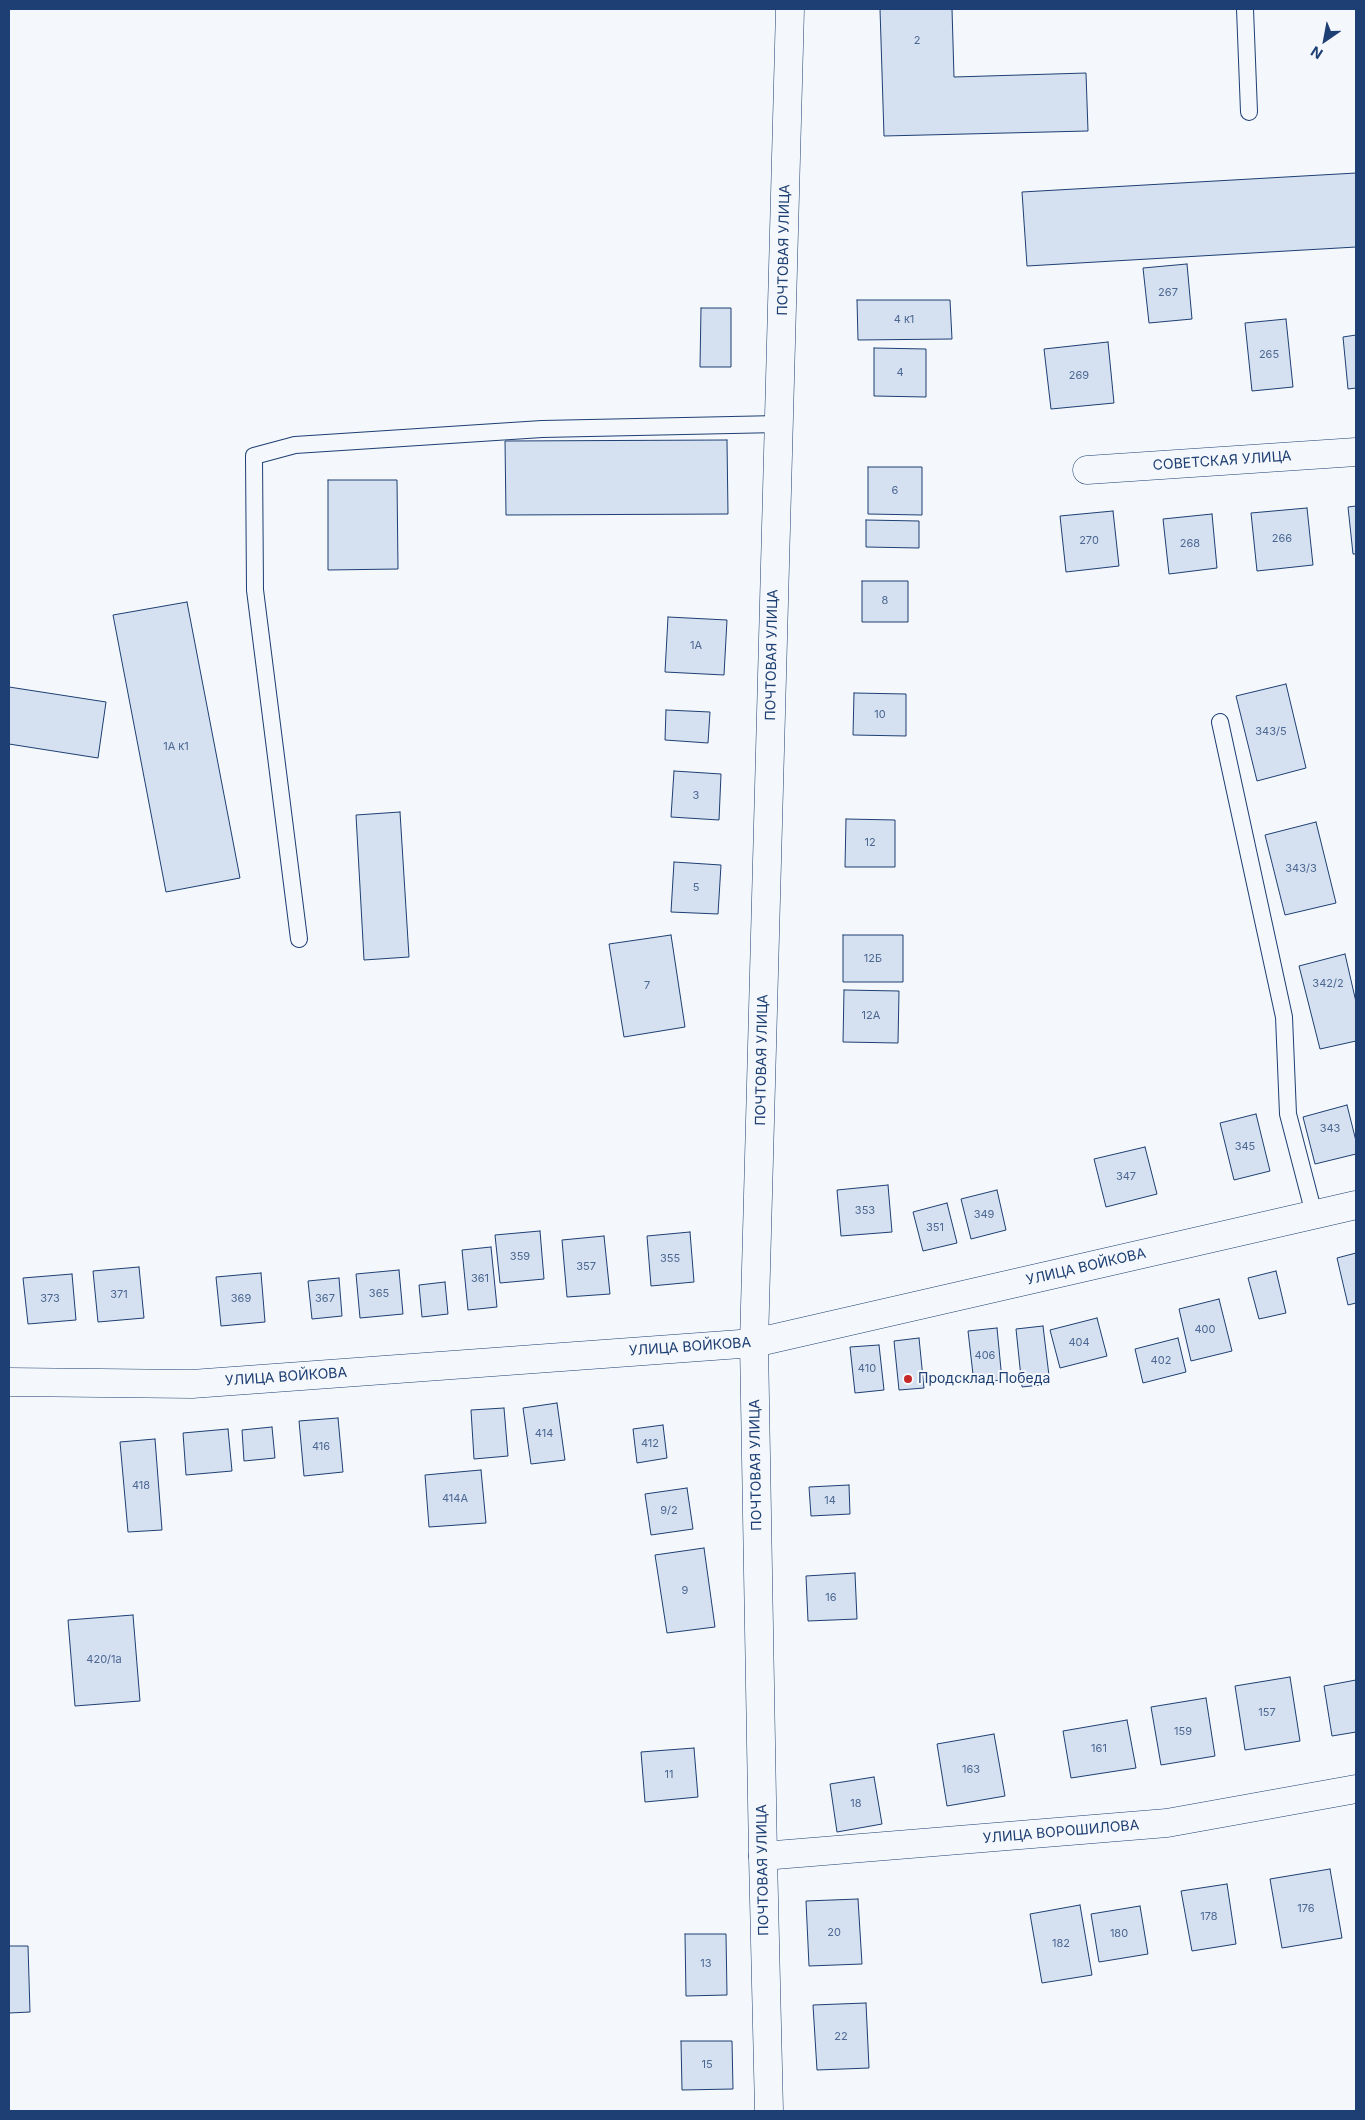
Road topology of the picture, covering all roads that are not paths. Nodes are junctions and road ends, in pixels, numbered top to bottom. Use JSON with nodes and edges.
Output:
{"nodes":[{"id":1,"x":790,"y":9,"type":"edge"},
{"id":2,"x":1245,"y":9,"type":"edge"},
{"id":3,"x":1248,"y":112,"type":"dead end"},
{"id":4,"x":779,"y":424,"type":"junction"},
{"id":5,"x":1356,"y":452,"type":"edge"},
{"id":6,"x":1087,"y":470,"type":"dead end"},
{"id":7,"x":1220,"y":722,"type":"dead end"},
{"id":8,"x":299,"y":939,"type":"dead end"},
{"id":9,"x":1356,"y":1205,"type":"edge"},
{"id":10,"x":1314,"y":1214,"type":"junction"},
{"id":11,"x":754,"y":1343,"type":"junction"},
{"id":12,"x":9,"y":1382,"type":"edge"},
{"id":13,"x":1356,"y":1789,"type":"edge"},
{"id":14,"x":763,"y":1856,"type":"junction"},
{"id":15,"x":769,"y":2111,"type":"edge"}],
"edges":[{"from":1,"to":4,"type":"main road","name":"ПОЧТОВАЯ УЛИЦА"},
{"from":2,"to":3,"type":"lane"},
{"from":4,"to":8,"type":"lane"},
{"from":4,"to":11,"type":"main road","name":"ПОЧТОВАЯ УЛИЦА"},
{"from":5,"to":6,"type":"main road","name":"СОВЕТСКАЯ УЛИЦА"},
{"from":7,"to":10,"type":"lane"},
{"from":9,"to":10,"type":"main road","name":"УЛИЦА ВОЙКОВА"},
{"from":10,"to":11,"type":"main road","name":"УЛИЦА ВОЙКОВА"},
{"from":11,"to":12,"type":"main road","name":"УЛИЦА ВОЙКОВА"},
{"from":11,"to":14,"type":"main road","name":"ПОЧТОВАЯ УЛИЦА"},
{"from":13,"to":14,"type":"main road","name":"УЛИЦА ВОРОШИЛОВА"},
{"from":14,"to":15,"type":"main road","name":"ПОЧТОВАЯ УЛИЦА"}]}
